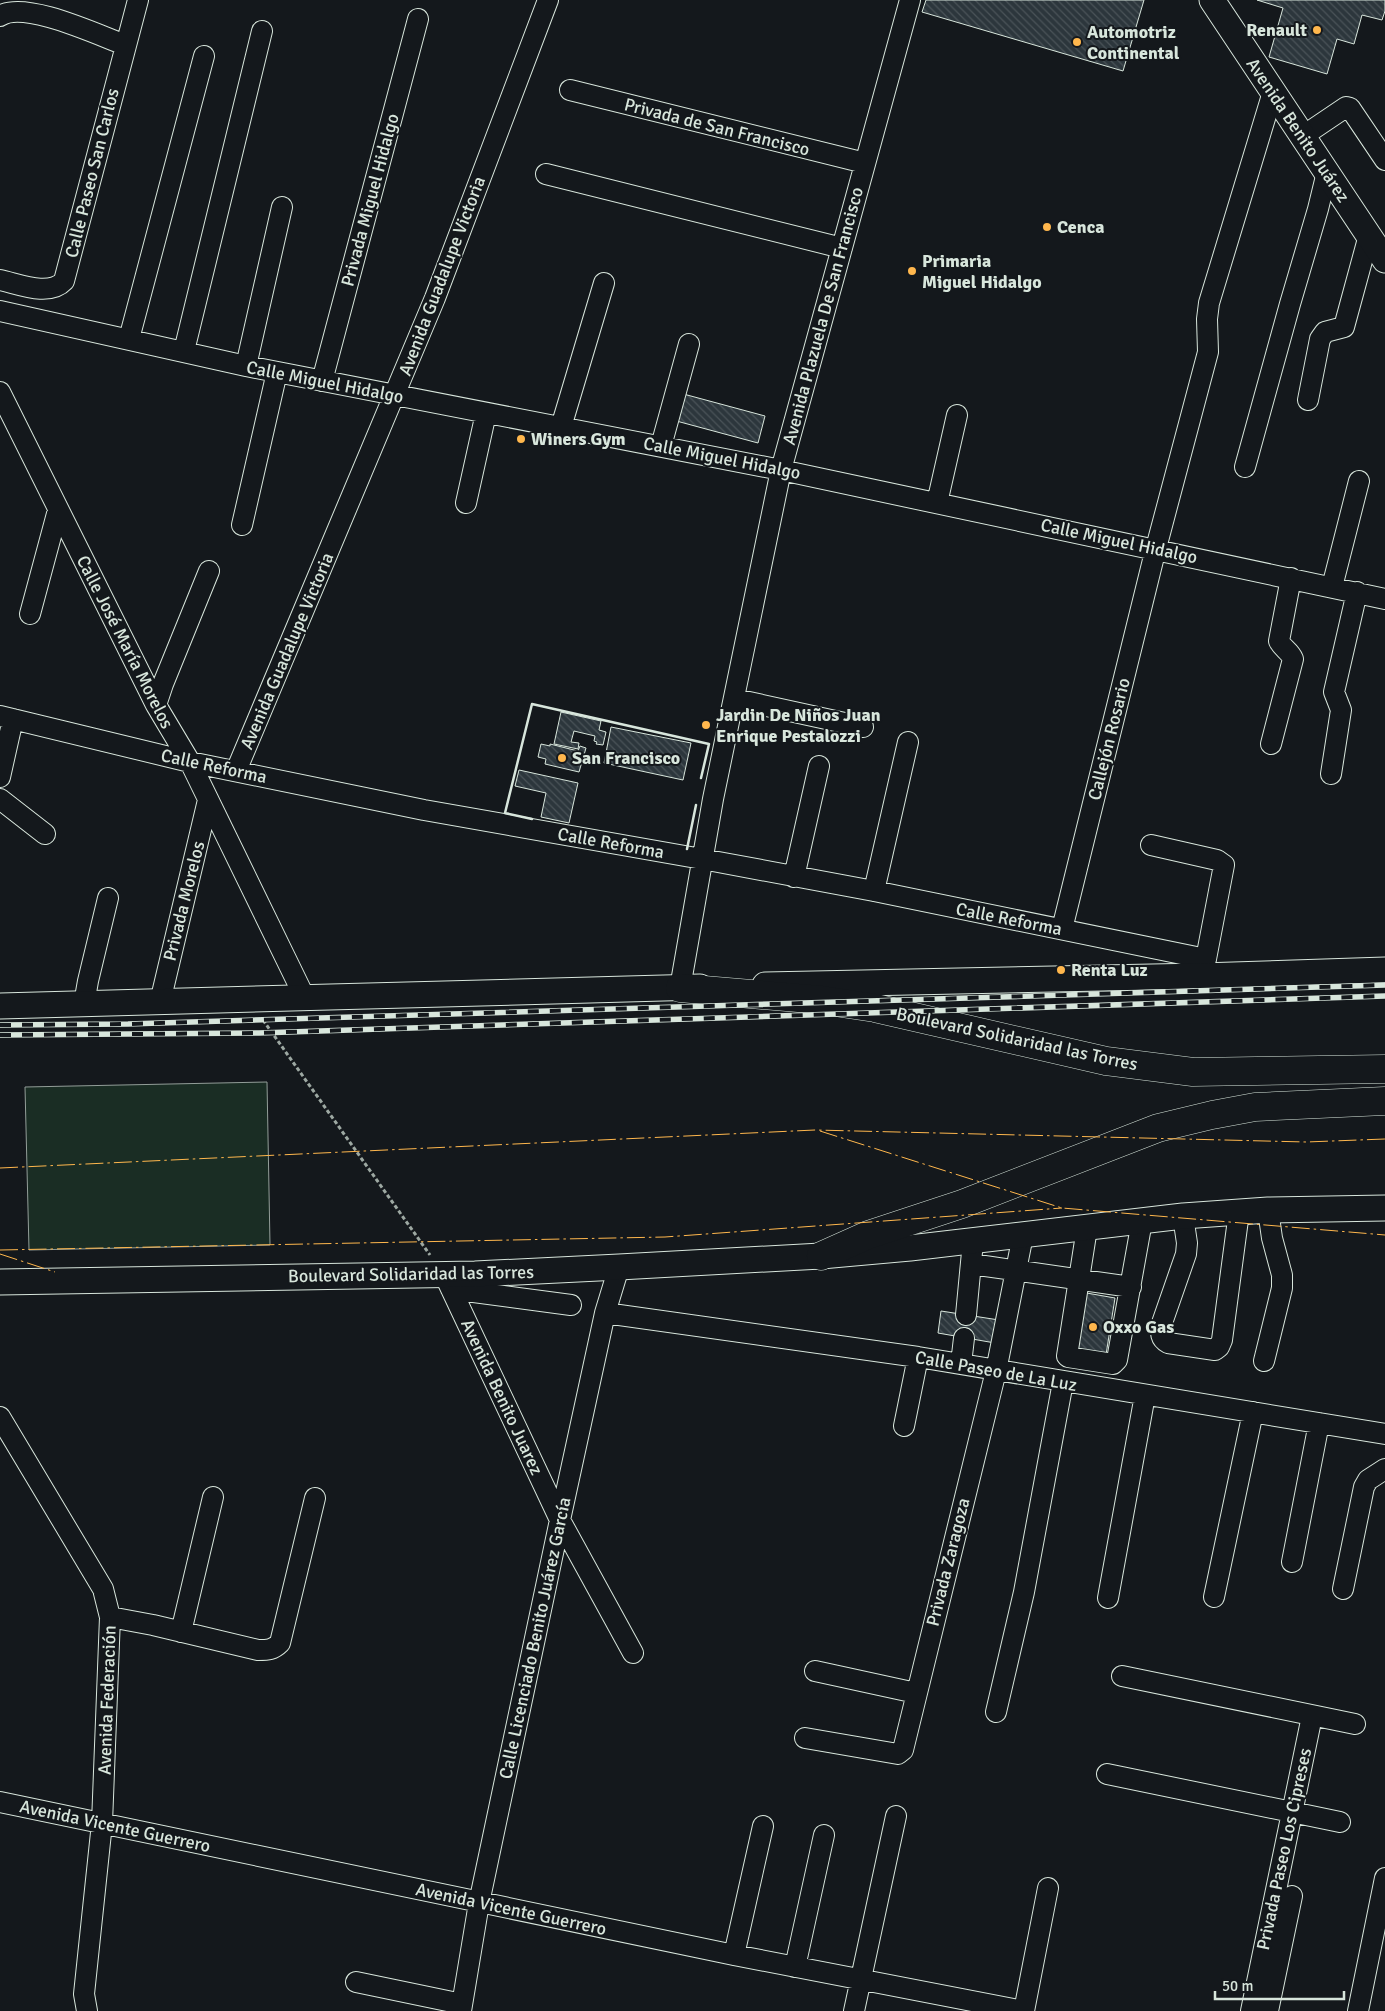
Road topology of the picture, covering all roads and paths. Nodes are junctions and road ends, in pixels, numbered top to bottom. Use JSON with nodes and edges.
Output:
{"nodes":[{"id":1,"x":138,"y":0,"type":"edge"},
{"id":2,"x":548,"y":0,"type":"edge"},
{"id":3,"x":910,"y":0,"type":"edge"},
{"id":4,"x":1212,"y":0,"type":"edge"},
{"id":5,"x":0,"y":16,"type":"edge"},
{"id":6,"x":418,"y":19,"type":"dead end"},
{"id":7,"x":262,"y":30,"type":"dead end"},
{"id":8,"x":125,"y":45,"type":"junction"},
{"id":9,"x":204,"y":56,"type":"dead end"},
{"id":10,"x":570,"y":90,"type":"dead end"},
{"id":11,"x":1273,"y":92,"type":"junction"},
{"id":12,"x":1302,"y":136,"type":"junction"},
{"id":13,"x":1385,"y":160,"type":"edge"},
{"id":14,"x":865,"y":163,"type":"junction"},
{"id":15,"x":1326,"y":172,"type":"junction"},
{"id":16,"x":546,"y":174,"type":"dead end"},
{"id":17,"x":282,"y":207,"type":"dead end"},
{"id":18,"x":1369,"y":235,"type":"junction"},
{"id":19,"x":842,"y":248,"type":"junction"},
{"id":20,"x":1385,"y":260,"type":"edge"},
{"id":21,"x":0,"y":280,"type":"edge"},
{"id":22,"x":604,"y":283,"type":"dead end"},
{"id":23,"x":0,"y":311,"type":"edge"},
{"id":24,"x":129,"y":340,"type":"junction"},
{"id":25,"x":688,"y":344,"type":"dead end"},
{"id":26,"x":184,"y":351,"type":"junction"},
{"id":27,"x":246,"y":366,"type":"junction"},
{"id":28,"x":277,"y":372,"type":"junction"},
{"id":29,"x":322,"y":381,"type":"junction"},
{"id":30,"x":0,"y":392,"type":"edge"},
{"id":31,"x":395,"y":396,"type":"junction"},
{"id":32,"x":1308,"y":400,"type":"dead end"},
{"id":33,"x":486,"y":413,"type":"junction"},
{"id":34,"x":956,"y":415,"type":"dead end"},
{"id":35,"x":561,"y":428,"type":"junction"},
{"id":36,"x":661,"y":446,"type":"junction"},
{"id":37,"x":1246,"y":467,"type":"dead end"},
{"id":38,"x":781,"y":470,"type":"junction"},
{"id":39,"x":1359,"y":481,"type":"dead end"},
{"id":40,"x":466,"y":503,"type":"dead end"},
{"id":41,"x":937,"y":503,"type":"junction"},
{"id":42,"x":58,"y":510,"type":"junction"},
{"id":43,"x":242,"y":525,"type":"dead end"},
{"id":44,"x":1156,"y":548,"type":"junction"},
{"id":45,"x":209,"y":570,"type":"dead end"},
{"id":46,"x":1291,"y":578,"type":"junction"},
{"id":47,"x":1332,"y":587,"type":"junction"},
{"id":48,"x":1357,"y":592,"type":"junction"},
{"id":49,"x":1385,"y":599,"type":"edge"},
{"id":50,"x":30,"y":614,"type":"dead end"},
{"id":51,"x":735,"y":699,"type":"junction"},
{"id":52,"x":156,"y":705,"type":"junction"},
{"id":53,"x":6,"y":718,"type":"edge"},
{"id":54,"x":863,"y":727,"type":"dead end"},
{"id":55,"x":908,"y":742,"type":"dead end"},
{"id":56,"x":1271,"y":744,"type":"dead end"},
{"id":57,"x":190,"y":762,"type":"junction"},
{"id":58,"x":819,"y":766,"type":"dead end"},
{"id":59,"x":236,"y":771,"type":"junction"},
{"id":60,"x":1331,"y":774,"type":"dead end"},
{"id":61,"x":0,"y":777,"type":"edge"},
{"id":62,"x":0,"y":799,"type":"edge"},
{"id":63,"x":208,"y":800,"type":"junction"},
{"id":64,"x":45,"y":834,"type":"dead end"},
{"id":65,"x":1151,"y":845,"type":"dead end"},
{"id":66,"x":702,"y":859,"type":"junction"},
{"id":67,"x":794,"y":877,"type":"junction"},
{"id":68,"x":876,"y":882,"type":"junction"},
{"id":69,"x":108,"y":898,"type":"dead end"},
{"id":70,"x":1062,"y":929,"type":"junction"},
{"id":71,"x":1204,"y":968,"type":"junction"},
{"id":72,"x":1385,"y":970,"type":"edge"},
{"id":73,"x":680,"y":988,"type":"junction"},
{"id":74,"x":305,"y":998,"type":"junction"},
{"id":75,"x":248,"y":1000,"type":"junction"},
{"id":76,"x":160,"y":1002,"type":"junction"},
{"id":77,"x":84,"y":1004,"type":"junction"},
{"id":78,"x":0,"y":1006,"type":"edge"},
{"id":79,"x":1385,"y":1070,"type":"edge"},
{"id":80,"x":1385,"y":1101,"type":"edge"},
{"id":81,"x":1385,"y":1208,"type":"edge"},
{"id":82,"x":1268,"y":1210,"type":"junction"},
{"id":83,"x":1239,"y":1212,"type":"junction"},
{"id":84,"x":1182,"y":1216,"type":"junction"},
{"id":85,"x":1142,"y":1221,"type":"junction"},
{"id":86,"x":1087,"y":1228,"type":"junction"},
{"id":87,"x":1023,"y":1235,"type":"junction"},
{"id":88,"x":972,"y":1252,"type":"junction"},
{"id":89,"x":821,"y":1256,"type":"junction"},
{"id":90,"x":619,"y":1267,"type":"junction"},
{"id":91,"x":1015,"y":1270,"type":"junction"},
{"id":92,"x":1080,"y":1280,"type":"junction"},
{"id":93,"x":0,"y":1282,"type":"edge"},
{"id":94,"x":447,"y":1282,"type":"junction"},
{"id":95,"x":1131,"y":1287,"type":"junction"},
{"id":96,"x":571,"y":1305,"type":"dead end"},
{"id":97,"x":605,"y":1313,"type":"junction"},
{"id":98,"x":966,"y":1315,"type":"dead end"},
{"id":99,"x":964,"y":1338,"type":"dead end"},
{"id":100,"x":918,"y":1357,"type":"junction"},
{"id":101,"x":1264,"y":1361,"type":"dead end"},
{"id":102,"x":961,"y":1364,"type":"junction"},
{"id":103,"x":996,"y":1371,"type":"junction"},
{"id":104,"x":1063,"y":1382,"type":"junction"},
{"id":105,"x":1145,"y":1395,"type":"junction"},
{"id":106,"x":1253,"y":1412,"type":"junction"},
{"id":107,"x":0,"y":1416,"type":"edge"},
{"id":108,"x":1319,"y":1423,"type":"junction"},
{"id":109,"x":904,"y":1426,"type":"dead end"},
{"id":110,"x":1385,"y":1434,"type":"edge"},
{"id":111,"x":1385,"y":1469,"type":"edge"},
{"id":112,"x":213,"y":1497,"type":"dead end"},
{"id":113,"x":316,"y":1498,"type":"dead end"},
{"id":114,"x":560,"y":1520,"type":"junction"},
{"id":115,"x":1292,"y":1562,"type":"dead end"},
{"id":116,"x":1343,"y":1589,"type":"dead end"},
{"id":117,"x":1214,"y":1597,"type":"dead end"},
{"id":118,"x":1108,"y":1598,"type":"dead end"},
{"id":119,"x":110,"y":1617,"type":"junction"},
{"id":120,"x":181,"y":1632,"type":"junction"},
{"id":121,"x":633,"y":1653,"type":"dead end"},
{"id":122,"x":816,"y":1671,"type":"dead end"},
{"id":123,"x":1122,"y":1676,"type":"dead end"},
{"id":124,"x":916,"y":1693,"type":"junction"},
{"id":125,"x":996,"y":1712,"type":"dead end"},
{"id":126,"x":1312,"y":1716,"type":"junction"},
{"id":127,"x":1355,"y":1724,"type":"dead end"},
{"id":128,"x":805,"y":1738,"type":"dead end"},
{"id":129,"x":1108,"y":1774,"type":"dead end"},
{"id":130,"x":0,"y":1802,"type":"edge"},
{"id":131,"x":1290,"y":1812,"type":"junction"},
{"id":132,"x":896,"y":1816,"type":"dead end"},
{"id":133,"x":1340,"y":1822,"type":"dead end"},
{"id":134,"x":102,"y":1823,"type":"junction"},
{"id":135,"x":764,"y":1826,"type":"dead end"},
{"id":136,"x":824,"y":1835,"type":"dead end"},
{"id":137,"x":1385,"y":1878,"type":"edge"},
{"id":138,"x":1048,"y":1888,"type":"dead end"},
{"id":139,"x":1292,"y":1896,"type":"dead end"},
{"id":140,"x":479,"y":1903,"type":"junction"},
{"id":141,"x":1380,"y":1925,"type":"edge"},
{"id":142,"x":734,"y":1955,"type":"junction"},
{"id":143,"x":796,"y":1967,"type":"junction"},
{"id":144,"x":861,"y":1980,"type":"junction"},
{"id":145,"x":356,"y":1982,"type":"dead end"},
{"id":146,"x":461,"y":2007,"type":"edge"},
{"id":147,"x":1016,"y":2010,"type":"edge"},
{"id":148,"x":87,"y":2011,"type":"edge"},
{"id":149,"x":854,"y":2011,"type":"edge"},
{"id":150,"x":1251,"y":2011,"type":"edge"},
{"id":151,"x":1268,"y":2011,"type":"edge"},
{"id":152,"x":1358,"y":2011,"type":"edge"}],
"edges":[{"from":1,"to":8,"type":"street","name":"Calle Paseo San Carlos"},
{"from":2,"to":31,"type":"street","name":"Avenida Guadalupe Victoria"},
{"from":3,"to":14,"type":"street","name":"Avenida Plazuela De San Francisco"},
{"from":4,"to":11,"type":"main road","name":"Avenida Benito Juárez"},
{"from":5,"to":8,"type":"street"},
{"from":6,"to":29,"type":"street","name":"Privada Miguel Hidalgo"},
{"from":7,"to":26,"type":"street"},
{"from":8,"to":21,"type":"street","name":"Calle Paseo San Carlos"},
{"from":9,"to":24,"type":"street"},
{"from":10,"to":14,"type":"street","name":"Privada de San Francisco"},
{"from":11,"to":12,"type":"main road","name":"Avenida Benito Juárez"},
{"from":11,"to":44,"type":"street","name":"Callejón Rosario"},
{"from":12,"to":13,"type":"street"},
{"from":12,"to":15,"type":"main road","name":"Avenida Benito Juárez"},
{"from":14,"to":19,"type":"street","name":"Avenida Plazuela De San Francisco"},
{"from":15,"to":18,"type":"main road","name":"Avenida Benito Juárez"},
{"from":15,"to":37,"type":"street"},
{"from":16,"to":19,"type":"street"},
{"from":17,"to":27,"type":"street"},
{"from":18,"to":20,"type":"main road","name":"Avenida Benito Juárez"},
{"from":18,"to":32,"type":"street"},
{"from":19,"to":38,"type":"street","name":"Avenida Plazuela De San Francisco"},
{"from":22,"to":35,"type":"street"},
{"from":23,"to":24,"type":"street","name":"Calle Miguel Hidalgo"},
{"from":24,"to":26,"type":"street","name":"Calle Miguel Hidalgo"},
{"from":25,"to":36,"type":"street"},
{"from":26,"to":27,"type":"street","name":"Calle Miguel Hidalgo"},
{"from":27,"to":28,"type":"street","name":"Calle Miguel Hidalgo"},
{"from":28,"to":29,"type":"street","name":"Calle Miguel Hidalgo"},
{"from":28,"to":43,"type":"street"},
{"from":29,"to":31,"type":"street","name":"Calle Miguel Hidalgo"},
{"from":30,"to":42,"type":"street","name":"Calle José María Morelos"},
{"from":31,"to":33,"type":"street","name":"Calle Miguel Hidalgo"},
{"from":31,"to":59,"type":"street","name":"Avenida Guadalupe Victoria"},
{"from":33,"to":35,"type":"street","name":"Calle Miguel Hidalgo"},
{"from":33,"to":40,"type":"street"},
{"from":34,"to":41,"type":"street"},
{"from":35,"to":36,"type":"street","name":"Calle Miguel Hidalgo"},
{"from":36,"to":38,"type":"street","name":"Calle Miguel Hidalgo"},
{"from":38,"to":41,"type":"street","name":"Calle Miguel Hidalgo"},
{"from":38,"to":51,"type":"street","name":"Avenida Plazuela De San Francisco"},
{"from":39,"to":47,"type":"street"},
{"from":41,"to":44,"type":"street","name":"Calle Miguel Hidalgo"},
{"from":42,"to":50,"type":"street"},
{"from":42,"to":52,"type":"street","name":"Calle José María Morelos"},
{"from":44,"to":46,"type":"street","name":"Calle Miguel Hidalgo"},
{"from":44,"to":70,"type":"street","name":"Callejón Rosario"},
{"from":45,"to":52,"type":"street"},
{"from":46,"to":47,"type":"street","name":"Calle Miguel Hidalgo"},
{"from":46,"to":56,"type":"street"},
{"from":47,"to":48,"type":"street","name":"Calle Miguel Hidalgo"},
{"from":48,"to":49,"type":"street","name":"Calle Miguel Hidalgo"},
{"from":48,"to":60,"type":"street"},
{"from":51,"to":54,"type":"street"},
{"from":51,"to":66,"type":"street","name":"Avenida Plazuela De San Francisco"},
{"from":52,"to":57,"type":"street","name":"Calle José María Morelos"},
{"from":53,"to":57,"type":"street","name":"Calle Reforma"},
{"from":53,"to":61,"type":"street"},
{"from":55,"to":68,"type":"street"},
{"from":57,"to":59,"type":"street","name":"Calle Reforma"},
{"from":57,"to":63,"type":"street","name":"Calle José María Morelos"},
{"from":58,"to":67,"type":"street"},
{"from":59,"to":66,"type":"street","name":"Calle Reforma"},
{"from":62,"to":64,"type":"street"},
{"from":63,"to":74,"type":"street","name":"Calle José María Morelos"},
{"from":63,"to":76,"type":"street","name":"Privada Morelos"},
{"from":65,"to":71,"type":"street"},
{"from":66,"to":67,"type":"street","name":"Calle Reforma"},
{"from":66,"to":73,"type":"street","name":"Avenida Plazuela De San Francisco"},
{"from":67,"to":68,"type":"street","name":"Calle Reforma"},
{"from":68,"to":70,"type":"street","name":"Calle Reforma"},
{"from":69,"to":77,"type":"street"},
{"from":70,"to":71,"type":"street","name":"Calle Reforma"},
{"from":71,"to":72,"type":"main road","name":"Boulevard Solidaridad las Torres"},
{"from":71,"to":73,"type":"main road","name":"Boulevard Solidaridad las Torres"},
{"from":73,"to":74,"type":"main road","name":"Boulevard Solidaridad las Torres"},
{"from":73,"to":79,"type":"highway","name":"Boulevard Solidaridad las Torres"},
{"from":74,"to":75,"type":"main road","name":"Boulevard Solidaridad las Torres"},
{"from":75,"to":76,"type":"main road","name":"Boulevard Solidaridad las Torres"},
{"from":75,"to":94,"type":"path"},
{"from":76,"to":77,"type":"main road","name":"Boulevard Solidaridad las Torres"},
{"from":77,"to":78,"type":"main road","name":"Boulevard Solidaridad las Torres"},
{"from":80,"to":89,"type":"highway","name":"Boulevard Solidaridad las Torres"},
{"from":81,"to":82,"type":"main road","name":"Boulevard Solidaridad las Torres"},
{"from":82,"to":83,"type":"main road","name":"Boulevard Solidaridad las Torres"},
{"from":82,"to":101,"type":"street"},
{"from":83,"to":84,"type":"main road","name":"Boulevard Solidaridad las Torres"},
{"from":83,"to":84,"type":"street"},
{"from":84,"to":85,"type":"main road","name":"Boulevard Solidaridad las Torres"},
{"from":85,"to":86,"type":"main road","name":"Boulevard Solidaridad las Torres"},
{"from":85,"to":95,"type":"street"},
{"from":86,"to":87,"type":"main road","name":"Boulevard Solidaridad las Torres"},
{"from":86,"to":92,"type":"street"},
{"from":87,"to":88,"type":"main road","name":"Boulevard Solidaridad las Torres"},
{"from":87,"to":91,"type":"street","name":"Privada Zaragoza"},
{"from":88,"to":89,"type":"main road","name":"Boulevard Solidaridad las Torres"},
{"from":88,"to":91,"type":"street"},
{"from":88,"to":98,"type":"street"},
{"from":89,"to":90,"type":"main road","name":"Boulevard Solidaridad las Torres"},
{"from":90,"to":94,"type":"main road","name":"Boulevard Solidaridad las Torres"},
{"from":90,"to":97,"type":"street","name":"Calle Licenciado Benito Juárez García"},
{"from":91,"to":92,"type":"street"},
{"from":91,"to":103,"type":"street","name":"Privada Zaragoza"},
{"from":92,"to":95,"type":"street"},
{"from":92,"to":95,"type":"street"},
{"from":93,"to":94,"type":"main road","name":"Boulevard Solidaridad las Torres"},
{"from":94,"to":96,"type":"street"},
{"from":94,"to":114,"type":"street","name":"Avenida Benito Juarez"},
{"from":97,"to":100,"type":"street","name":"Calle Paseo de La Luz"},
{"from":97,"to":114,"type":"street","name":"Calle Licenciado Benito Juárez García"},
{"from":99,"to":102,"type":"street"},
{"from":100,"to":102,"type":"street","name":"Calle Paseo de La Luz"},
{"from":100,"to":109,"type":"street"},
{"from":102,"to":103,"type":"street","name":"Calle Paseo de La Luz"},
{"from":103,"to":104,"type":"street","name":"Calle Paseo de La Luz"},
{"from":103,"to":124,"type":"street","name":"Privada Zaragoza"},
{"from":104,"to":105,"type":"street","name":"Calle Paseo de La Luz"},
{"from":104,"to":125,"type":"street"},
{"from":105,"to":106,"type":"street","name":"Calle Paseo de La Luz"},
{"from":105,"to":118,"type":"street"},
{"from":106,"to":108,"type":"street","name":"Calle Paseo de La Luz"},
{"from":106,"to":117,"type":"street"},
{"from":107,"to":119,"type":"street","name":"Avenida Federación"},
{"from":108,"to":110,"type":"street","name":"Calle Paseo de La Luz"},
{"from":108,"to":115,"type":"street"},
{"from":111,"to":116,"type":"street"},
{"from":112,"to":120,"type":"street"},
{"from":113,"to":120,"type":"street"},
{"from":114,"to":121,"type":"street"},
{"from":114,"to":140,"type":"street","name":"Calle Licenciado Benito Juárez García"},
{"from":119,"to":120,"type":"street"},
{"from":119,"to":134,"type":"street","name":"Avenida Federación"},
{"from":122,"to":124,"type":"street"},
{"from":123,"to":126,"type":"street"},
{"from":124,"to":128,"type":"street","name":"Privada Zaragoza"},
{"from":126,"to":127,"type":"street"},
{"from":126,"to":131,"type":"street","name":"Privada Paseo Los Cipreses"},
{"from":129,"to":131,"type":"street"},
{"from":130,"to":134,"type":"street","name":"Avenida Vicente Guerrero"},
{"from":131,"to":133,"type":"street"},
{"from":131,"to":150,"type":"street","name":"Privada Paseo Los Cipreses"},
{"from":132,"to":144,"type":"street"},
{"from":134,"to":140,"type":"street","name":"Avenida Vicente Guerrero"},
{"from":134,"to":148,"type":"street","name":"Avenida Federación"},
{"from":135,"to":142,"type":"street"},
{"from":136,"to":143,"type":"street"},
{"from":137,"to":141,"type":"street"},
{"from":138,"to":147,"type":"street"},
{"from":139,"to":151,"type":"street"},
{"from":140,"to":142,"type":"street","name":"Avenida Vicente Guerrero"},
{"from":140,"to":146,"type":"street","name":"Calle Licenciado Benito Juárez García"},
{"from":141,"to":152,"type":"street"},
{"from":142,"to":143,"type":"street","name":"Avenida Vicente Guerrero"},
{"from":143,"to":144,"type":"street","name":"Avenida Vicente Guerrero"},
{"from":144,"to":147,"type":"street","name":"Avenida Vicente Guerrero"},
{"from":144,"to":149,"type":"street"},
{"from":145,"to":146,"type":"street"}]}
